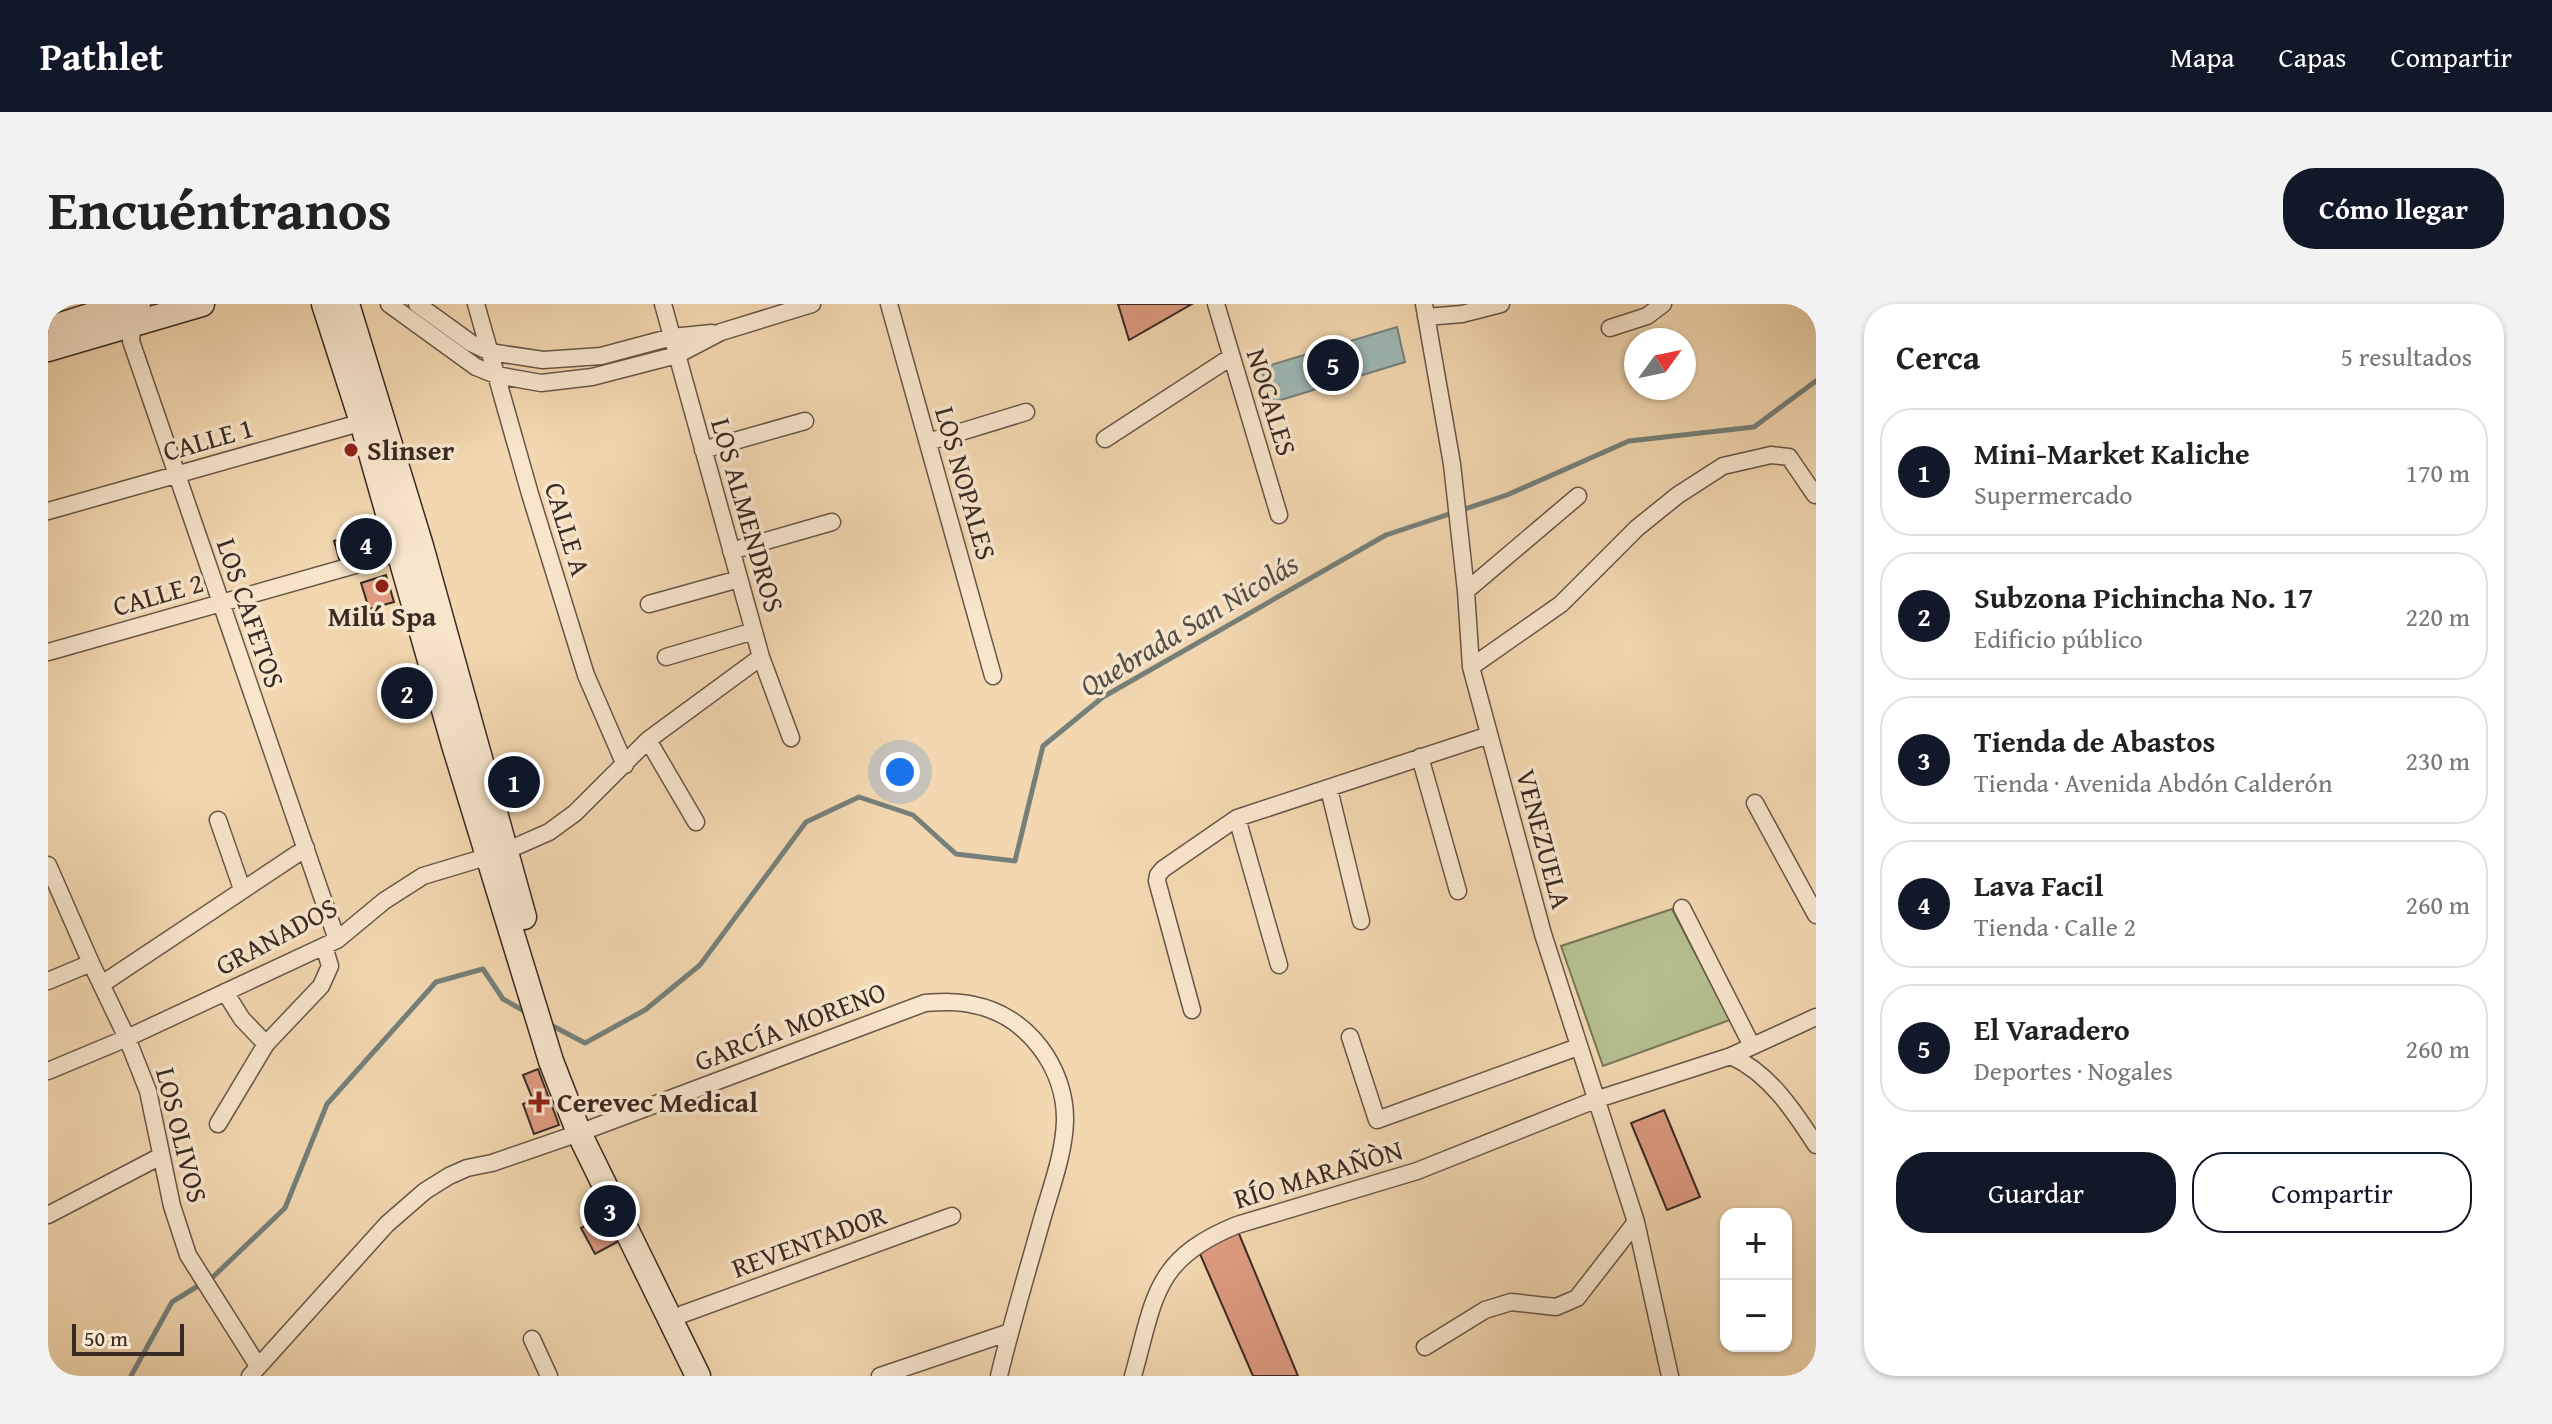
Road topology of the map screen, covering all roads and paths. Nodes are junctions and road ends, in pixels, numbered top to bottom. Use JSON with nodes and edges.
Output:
{"nodes":[{"id":1,"x":202,"y":304,"type":"edge"},
{"id":2,"x":324,"y":304,"type":"edge"},
{"id":3,"x":347,"y":304,"type":"edge"},
{"id":4,"x":389,"y":304,"type":"edge"},
{"id":5,"x":417,"y":304,"type":"edge"},
{"id":6,"x":476,"y":304,"type":"edge"},
{"id":7,"x":663,"y":304,"type":"edge"},
{"id":8,"x":812,"y":304,"type":"edge"},
{"id":9,"x":889,"y":304,"type":"edge"},
{"id":10,"x":1216,"y":304,"type":"edge"},
{"id":11,"x":1501,"y":304,"type":"edge"},
{"id":12,"x":1663,"y":304,"type":"edge"},
{"id":13,"x":134,"y":310,"type":"edge"},
{"id":14,"x":1425,"y":311,"type":"edge"},
{"id":15,"x":1610,"y":328,"type":"dead end"},
{"id":16,"x":48,"y":329,"type":"edge"},
{"id":17,"x":721,"y":332,"type":"junction"},
{"id":18,"x":672,"y":337,"type":"junction"},
{"id":19,"x":48,"y":349,"type":"edge"},
{"id":20,"x":490,"y":352,"type":"junction"},
{"id":21,"x":677,"y":355,"type":"junction"},
{"id":22,"x":1231,"y":357,"type":"junction"},
{"id":23,"x":496,"y":375,"type":"junction"},
{"id":24,"x":1026,"y":412,"type":"dead end"},
{"id":25,"x":372,"y":419,"type":"junction"},
{"id":26,"x":805,"y":421,"type":"dead end"},
{"id":27,"x":1105,"y":439,"type":"dead end"},
{"id":28,"x":928,"y":442,"type":"junction"},
{"id":29,"x":703,"y":450,"type":"junction"},
{"id":30,"x":177,"y":475,"type":"junction"},
{"id":31,"x":1815,"y":495,"type":"edge"},
{"id":32,"x":1578,"y":496,"type":"dead end"},
{"id":33,"x":48,"y":511,"type":"edge"},
{"id":34,"x":1279,"y":515,"type":"dead end"},
{"id":35,"x":832,"y":522,"type":"dead end"},
{"id":36,"x":410,"y":549,"type":"junction"},
{"id":37,"x":731,"y":551,"type":"junction"},
{"id":38,"x":739,"y":579,"type":"junction"},
{"id":39,"x":1466,"y":591,"type":"junction"},
{"id":40,"x":220,"y":604,"type":"junction"},
{"id":41,"x":649,"y":604,"type":"dead end"},
{"id":42,"x":754,"y":631,"type":"junction"},
{"id":43,"x":48,"y":652,"type":"edge"},
{"id":44,"x":666,"y":657,"type":"dead end"},
{"id":45,"x":761,"y":657,"type":"junction"},
{"id":46,"x":1471,"y":667,"type":"junction"},
{"id":47,"x":993,"y":676,"type":"dead end"},
{"id":48,"x":1489,"y":735,"type":"junction"},
{"id":49,"x":791,"y":738,"type":"dead end"},
{"id":50,"x":648,"y":740,"type":"junction"},
{"id":51,"x":1420,"y":757,"type":"junction"},
{"id":52,"x":625,"y":765,"type":"junction"},
{"id":53,"x":1329,"y":789,"type":"junction"},
{"id":54,"x":1755,"y":803,"type":"dead end"},
{"id":55,"x":1237,"y":818,"type":"junction"},
{"id":56,"x":218,"y":820,"type":"dead end"},
{"id":57,"x":696,"y":822,"type":"dead end"},
{"id":58,"x":306,"y":848,"type":"junction"},
{"id":59,"x":497,"y":854,"type":"junction"},
{"id":60,"x":48,"y":865,"type":"edge"},
{"id":61,"x":242,"y":889,"type":"junction"},
{"id":62,"x":1458,"y":891,"type":"dead end"},
{"id":63,"x":1682,"y":908,"type":"dead end"},
{"id":64,"x":1816,"y":915,"type":"edge"},
{"id":65,"x":1361,"y":921,"type":"dead end"},
{"id":66,"x":330,"y":943,"type":"junction"},
{"id":67,"x":91,"y":963,"type":"junction"},
{"id":68,"x":1279,"y":965,"type":"dead end"},
{"id":69,"x":48,"y":981,"type":"edge"},
{"id":70,"x":102,"y":984,"type":"junction"},
{"id":71,"x":225,"y":992,"type":"junction"},
{"id":72,"x":1192,"y":1010,"type":"dead end"},
{"id":73,"x":1816,"y":1017,"type":"edge"},
{"id":74,"x":1350,"y":1037,"type":"dead end"},
{"id":75,"x":127,"y":1038,"type":"junction"},
{"id":76,"x":266,"y":1044,"type":"junction"},
{"id":77,"x":1752,"y":1046,"type":"junction"},
{"id":78,"x":1578,"y":1047,"type":"junction"},
{"id":79,"x":1731,"y":1056,"type":"junction"},
{"id":80,"x":48,"y":1071,"type":"edge"},
{"id":81,"x":1595,"y":1100,"type":"junction"},
{"id":82,"x":218,"y":1124,"type":"dead end"},
{"id":83,"x":584,"y":1131,"type":"junction"},
{"id":84,"x":1816,"y":1145,"type":"edge"},
{"id":85,"x":161,"y":1156,"type":"junction"},
{"id":86,"x":48,"y":1215,"type":"edge"},
{"id":87,"x":952,"y":1216,"type":"dead end"},
{"id":88,"x":1636,"y":1222,"type":"junction"},
{"id":89,"x":683,"y":1314,"type":"junction"},
{"id":90,"x":1010,"y":1332,"type":"junction"},
{"id":91,"x":532,"y":1339,"type":"dead end"},
{"id":92,"x":1425,"y":1347,"type":"dead end"},
{"id":93,"x":254,"y":1371,"type":"edge"},
{"id":94,"x":706,"y":1375,"type":"edge"},
{"id":95,"x":549,"y":1376,"type":"edge"},
{"id":96,"x":880,"y":1376,"type":"edge"},
{"id":97,"x":999,"y":1376,"type":"edge"},
{"id":98,"x":1133,"y":1376,"type":"edge"},
{"id":99,"x":1670,"y":1376,"type":"edge"}],
"edges":[{"from":1,"to":13,"type":"main road"},
{"from":2,"to":25,"type":"main road"},
{"from":3,"to":25,"type":"main road"},
{"from":4,"to":23,"type":"street"},
{"from":5,"to":20,"type":"street"},
{"from":6,"to":20,"type":"street","name":"CALLE A"},
{"from":7,"to":18,"type":"street","name":"LOS ALMENDROS"},
{"from":8,"to":17,"type":"street"},
{"from":9,"to":28,"type":"street","name":"LOS NOPALES"},
{"from":10,"to":22,"type":"street","name":"NOGALES"},
{"from":11,"to":14,"type":"street"},
{"from":12,"to":15,"type":"street"},
{"from":13,"to":16,"type":"main road"},
{"from":13,"to":19,"type":"main road"},
{"from":13,"to":30,"type":"street","name":"LOS CAFETOS"},
{"from":14,"to":39,"type":"street","name":"VENEZUELA"},
{"from":17,"to":18,"type":"street"},
{"from":17,"to":21,"type":"street"},
{"from":18,"to":20,"type":"street"},
{"from":18,"to":21,"type":"street","name":"LOS ALMENDROS"},
{"from":20,"to":23,"type":"street","name":"CALLE A"},
{"from":21,"to":23,"type":"street"},
{"from":21,"to":29,"type":"street","name":"LOS ALMENDROS"},
{"from":22,"to":27,"type":"street"},
{"from":22,"to":34,"type":"street","name":"NOGALES"},
{"from":23,"to":52,"type":"street","name":"CALLE A"},
{"from":24,"to":28,"type":"street"},
{"from":25,"to":30,"type":"street","name":"CALLE 1"},
{"from":25,"to":36,"type":"main road"},
{"from":26,"to":29,"type":"street"},
{"from":28,"to":47,"type":"street","name":"LOS NOPALES"},
{"from":29,"to":37,"type":"street","name":"LOS ALMENDROS"},
{"from":30,"to":33,"type":"street","name":"CALLE 1"},
{"from":30,"to":40,"type":"street","name":"LOS CAFETOS"},
{"from":31,"to":46,"type":"street"},
{"from":32,"to":39,"type":"street"},
{"from":35,"to":37,"type":"street"},
{"from":36,"to":40,"type":"street","name":"CALLE 2"},
{"from":36,"to":59,"type":"main road"},
{"from":37,"to":38,"type":"street","name":"LOS ALMENDROS"},
{"from":38,"to":41,"type":"street"},
{"from":38,"to":42,"type":"street","name":"LOS ALMENDROS"},
{"from":39,"to":46,"type":"street","name":"VENEZUELA"},
{"from":40,"to":43,"type":"street","name":"CALLE 2"},
{"from":40,"to":58,"type":"street","name":"LOS CAFETOS"},
{"from":42,"to":44,"type":"street"},
{"from":42,"to":45,"type":"street","name":"LOS ALMENDROS"},
{"from":45,"to":49,"type":"street","name":"LOS ALMENDROS"},
{"from":45,"to":50,"type":"street","name":"GRANADOS"},
{"from":46,"to":48,"type":"street","name":"VENEZUELA"},
{"from":48,"to":51,"type":"street"},
{"from":48,"to":78,"type":"street","name":"VENEZUELA"},
{"from":50,"to":52,"type":"street","name":"GRANADOS"},
{"from":50,"to":57,"type":"street"},
{"from":51,"to":53,"type":"street"},
{"from":51,"to":62,"type":"street"},
{"from":52,"to":59,"type":"street","name":"GRANADOS"},
{"from":53,"to":55,"type":"street"},
{"from":53,"to":65,"type":"street"},
{"from":54,"to":64,"type":"street"},
{"from":55,"to":68,"type":"street"},
{"from":55,"to":72,"type":"street"},
{"from":56,"to":61,"type":"street"},
{"from":58,"to":61,"type":"street"},
{"from":58,"to":66,"type":"street","name":"LOS CAFETOS"},
{"from":59,"to":66,"type":"street","name":"GRANADOS"},
{"from":59,"to":83,"type":"main road"},
{"from":60,"to":67,"type":"street","name":"LOS OLIVOS"},
{"from":61,"to":70,"type":"street"},
{"from":63,"to":77,"type":"street"},
{"from":66,"to":71,"type":"street","name":"GRANADOS"},
{"from":66,"to":76,"type":"street"},
{"from":67,"to":69,"type":"street"},
{"from":67,"to":70,"type":"street","name":"LOS OLIVOS"},
{"from":70,"to":75,"type":"street","name":"LOS OLIVOS"},
{"from":71,"to":75,"type":"street","name":"GRANADOS"},
{"from":71,"to":76,"type":"street"},
{"from":73,"to":77,"type":"street","name":"RÍO MARAÑÒN"},
{"from":74,"to":78,"type":"street"},
{"from":75,"to":80,"type":"street","name":"GRANADOS"},
{"from":75,"to":85,"type":"street","name":"LOS OLIVOS"},
{"from":76,"to":82,"type":"street"},
{"from":77,"to":79,"type":"street","name":"RÍO MARAÑÒN"},
{"from":78,"to":81,"type":"street","name":"VENEZUELA"},
{"from":79,"to":81,"type":"street","name":"RÍO MARAÑÒN"},
{"from":79,"to":84,"type":"street"},
{"from":81,"to":88,"type":"street","name":"VENEZUELA"},
{"from":81,"to":98,"type":"street","name":"RÍO MARAÑÒN"},
{"from":83,"to":89,"type":"main road"},
{"from":83,"to":90,"type":"street","name":"GARCÍA MORENO"},
{"from":83,"to":93,"type":"street","name":"GARCÍA MORENO"},
{"from":83,"to":94,"type":"main road"},
{"from":85,"to":86,"type":"street"},
{"from":85,"to":93,"type":"street","name":"LOS OLIVOS"},
{"from":87,"to":89,"type":"street","name":"REVENTADOR"},
{"from":88,"to":92,"type":"street"},
{"from":88,"to":99,"type":"street","name":"VENEZUELA"},
{"from":89,"to":94,"type":"main road"},
{"from":90,"to":96,"type":"street"},
{"from":90,"to":97,"type":"street","name":"GARCÍA MORENO"},
{"from":91,"to":95,"type":"street"}]}
